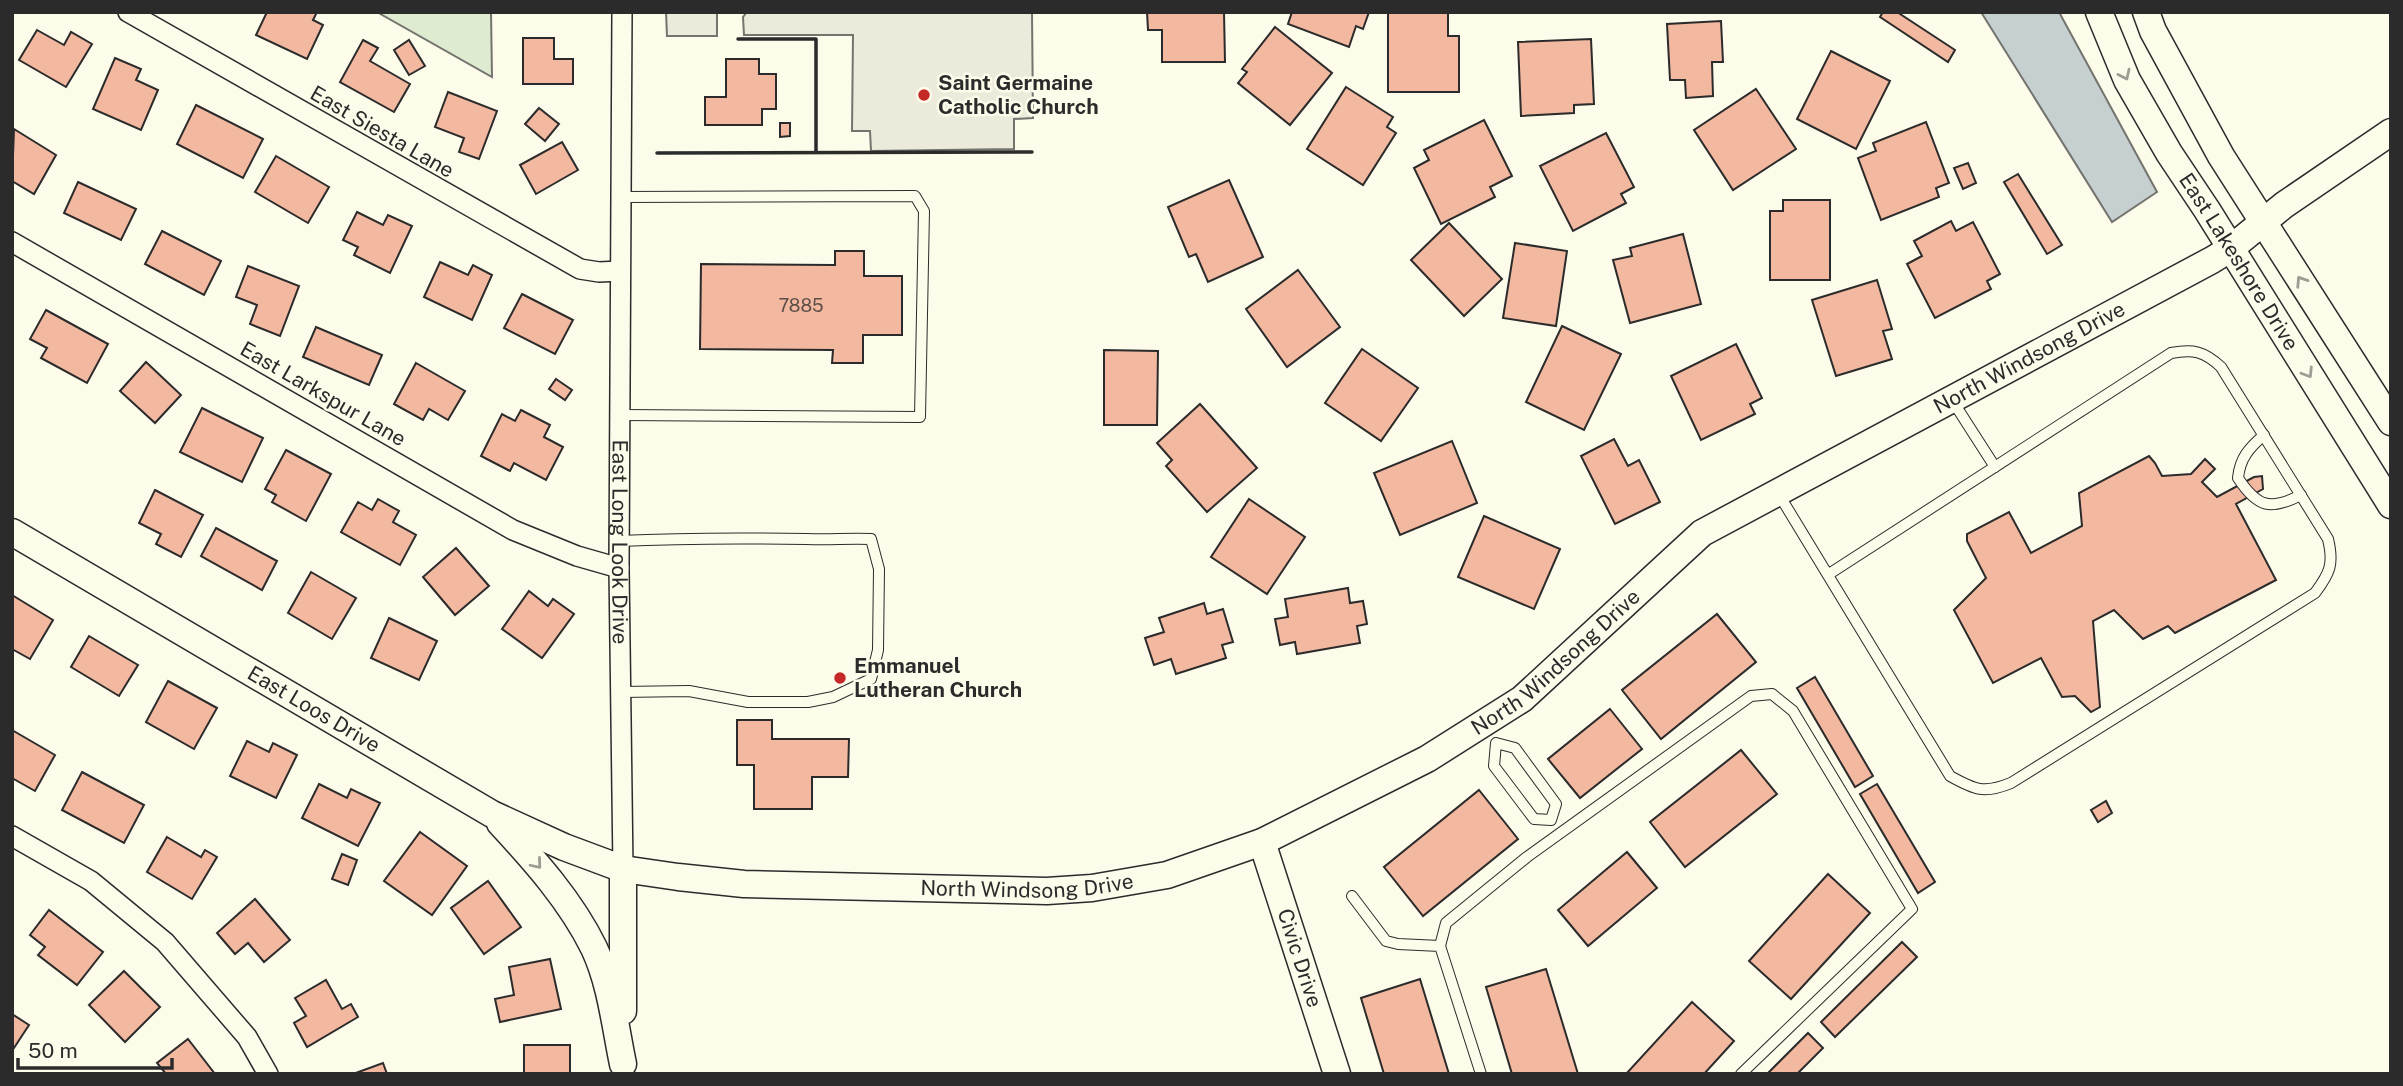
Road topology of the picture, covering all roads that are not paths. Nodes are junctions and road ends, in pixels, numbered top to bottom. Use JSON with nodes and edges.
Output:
{"nodes":[{"id":1,"x":128,"y":12,"type":"edge"},
{"id":2,"x":622,"y":12,"type":"edge"},
{"id":3,"x":2099,"y":12,"type":"edge"},
{"id":4,"x":2146,"y":12,"type":"edge"},
{"id":5,"x":2391,"y":132,"type":"edge"},
{"id":6,"x":622,"y":197,"type":"junction"},
{"id":7,"x":2263,"y":222,"type":"junction"},
{"id":8,"x":12,"y":242,"type":"edge"},
{"id":9,"x":2230,"y":248,"type":"junction"},
{"id":10,"x":620,"y":271,"type":"junction"},
{"id":11,"x":1952,"y":400,"type":"junction"},
{"id":12,"x":621,"y":415,"type":"junction"},
{"id":13,"x":2391,"y":422,"type":"edge"},
{"id":14,"x":2264,"y":435,"type":"junction"},
{"id":15,"x":1995,"y":467,"type":"junction"},
{"id":16,"x":1778,"y":492,"type":"junction"},
{"id":17,"x":2301,"y":495,"type":"junction"},
{"id":18,"x":2391,"y":505,"type":"edge"},
{"id":19,"x":12,"y":533,"type":"edge"},
{"id":20,"x":619,"y":541,"type":"junction"},
{"id":21,"x":619,"y":568,"type":"junction"},
{"id":22,"x":1829,"y":574,"type":"junction"},
{"id":23,"x":621,"y":692,"type":"junction"},
{"id":24,"x":1491,"y":732,"type":"junction"},
{"id":25,"x":492,"y":814,"type":"junction"},
{"id":26,"x":1551,"y":820,"type":"junction"},
{"id":27,"x":1561,"y":833,"type":"junction"},
{"id":28,"x":12,"y":836,"type":"edge"},
{"id":29,"x":1262,"y":842,"type":"junction"},
{"id":30,"x":622,"y":869,"type":"junction"},
{"id":31,"x":1352,"y":896,"type":"dead end"},
{"id":32,"x":1440,"y":946,"type":"junction"},
{"id":33,"x":623,"y":1069,"type":"edge"},
{"id":34,"x":268,"y":1074,"type":"edge"},
{"id":35,"x":1337,"y":1074,"type":"edge"},
{"id":36,"x":1481,"y":1074,"type":"edge"},
{"id":37,"x":1741,"y":1074,"type":"edge"}],
"edges":[{"from":1,"to":10,"type":"street","name":"East Siesta Lane"},
{"from":2,"to":6,"type":"street","name":"East Long Look Drive"},
{"from":3,"to":9,"type":"street","name":"East Lakeshore Drive","one_way":true},
{"from":4,"to":7,"type":"street","name":"East Lakeshore Drive"},
{"from":5,"to":7,"type":"street","name":"North Windsong Drive"},
{"from":6,"to":10,"type":"street","name":"East Long Look Drive"},
{"from":6,"to":12,"type":"lane"},
{"from":7,"to":9,"type":"street","name":"North Windsong Drive"},
{"from":13,"to":7,"type":"street","name":"East Lakeshore Drive","one_way":true},
{"from":8,"to":21,"type":"street","name":"East Larkspur Lane"},
{"from":9,"to":11,"type":"street","name":"North Windsong Drive"},
{"from":9,"to":18,"type":"street","name":"East Lakeshore Drive","one_way":true},
{"from":10,"to":12,"type":"street","name":"East Long Look Drive"},
{"from":11,"to":15,"type":"lane"},
{"from":11,"to":16,"type":"street","name":"North Windsong Drive"},
{"from":12,"to":20,"type":"street","name":"East Long Look Drive"},
{"from":14,"to":15,"type":"lane"},
{"from":14,"to":17,"type":"lane"},
{"from":14,"to":17,"type":"lane"},
{"from":15,"to":22,"type":"lane"},
{"from":16,"to":22,"type":"lane"},
{"from":16,"to":24,"type":"street","name":"North Windsong Drive"},
{"from":17,"to":22,"type":"lane"},
{"from":19,"to":25,"type":"street","name":"East Loos Drive"},
{"from":20,"to":21,"type":"street","name":"East Long Look Drive"},
{"from":20,"to":23,"type":"lane"},
{"from":21,"to":23,"type":"street","name":"East Long Look Drive"},
{"from":23,"to":30,"type":"street","name":"East Long Look Drive"},
{"from":24,"to":26,"type":"lane"},
{"from":24,"to":26,"type":"lane"},
{"from":24,"to":29,"type":"street","name":"North Windsong Drive"},
{"from":25,"to":30,"type":"street","name":"East Loos Drive"},
{"from":25,"to":33,"type":"street","one_way":true},
{"from":26,"to":27,"type":"lane"},
{"from":27,"to":32,"type":"lane"},
{"from":27,"to":37,"type":"lane"},
{"from":28,"to":34,"type":"street"},
{"from":29,"to":30,"type":"street","name":"North Windsong Drive"},
{"from":29,"to":35,"type":"street","name":"Civic Drive"},
{"from":30,"to":33,"type":"street","name":"East Long Look Drive"},
{"from":31,"to":32,"type":"lane"},
{"from":32,"to":36,"type":"lane"}]}
